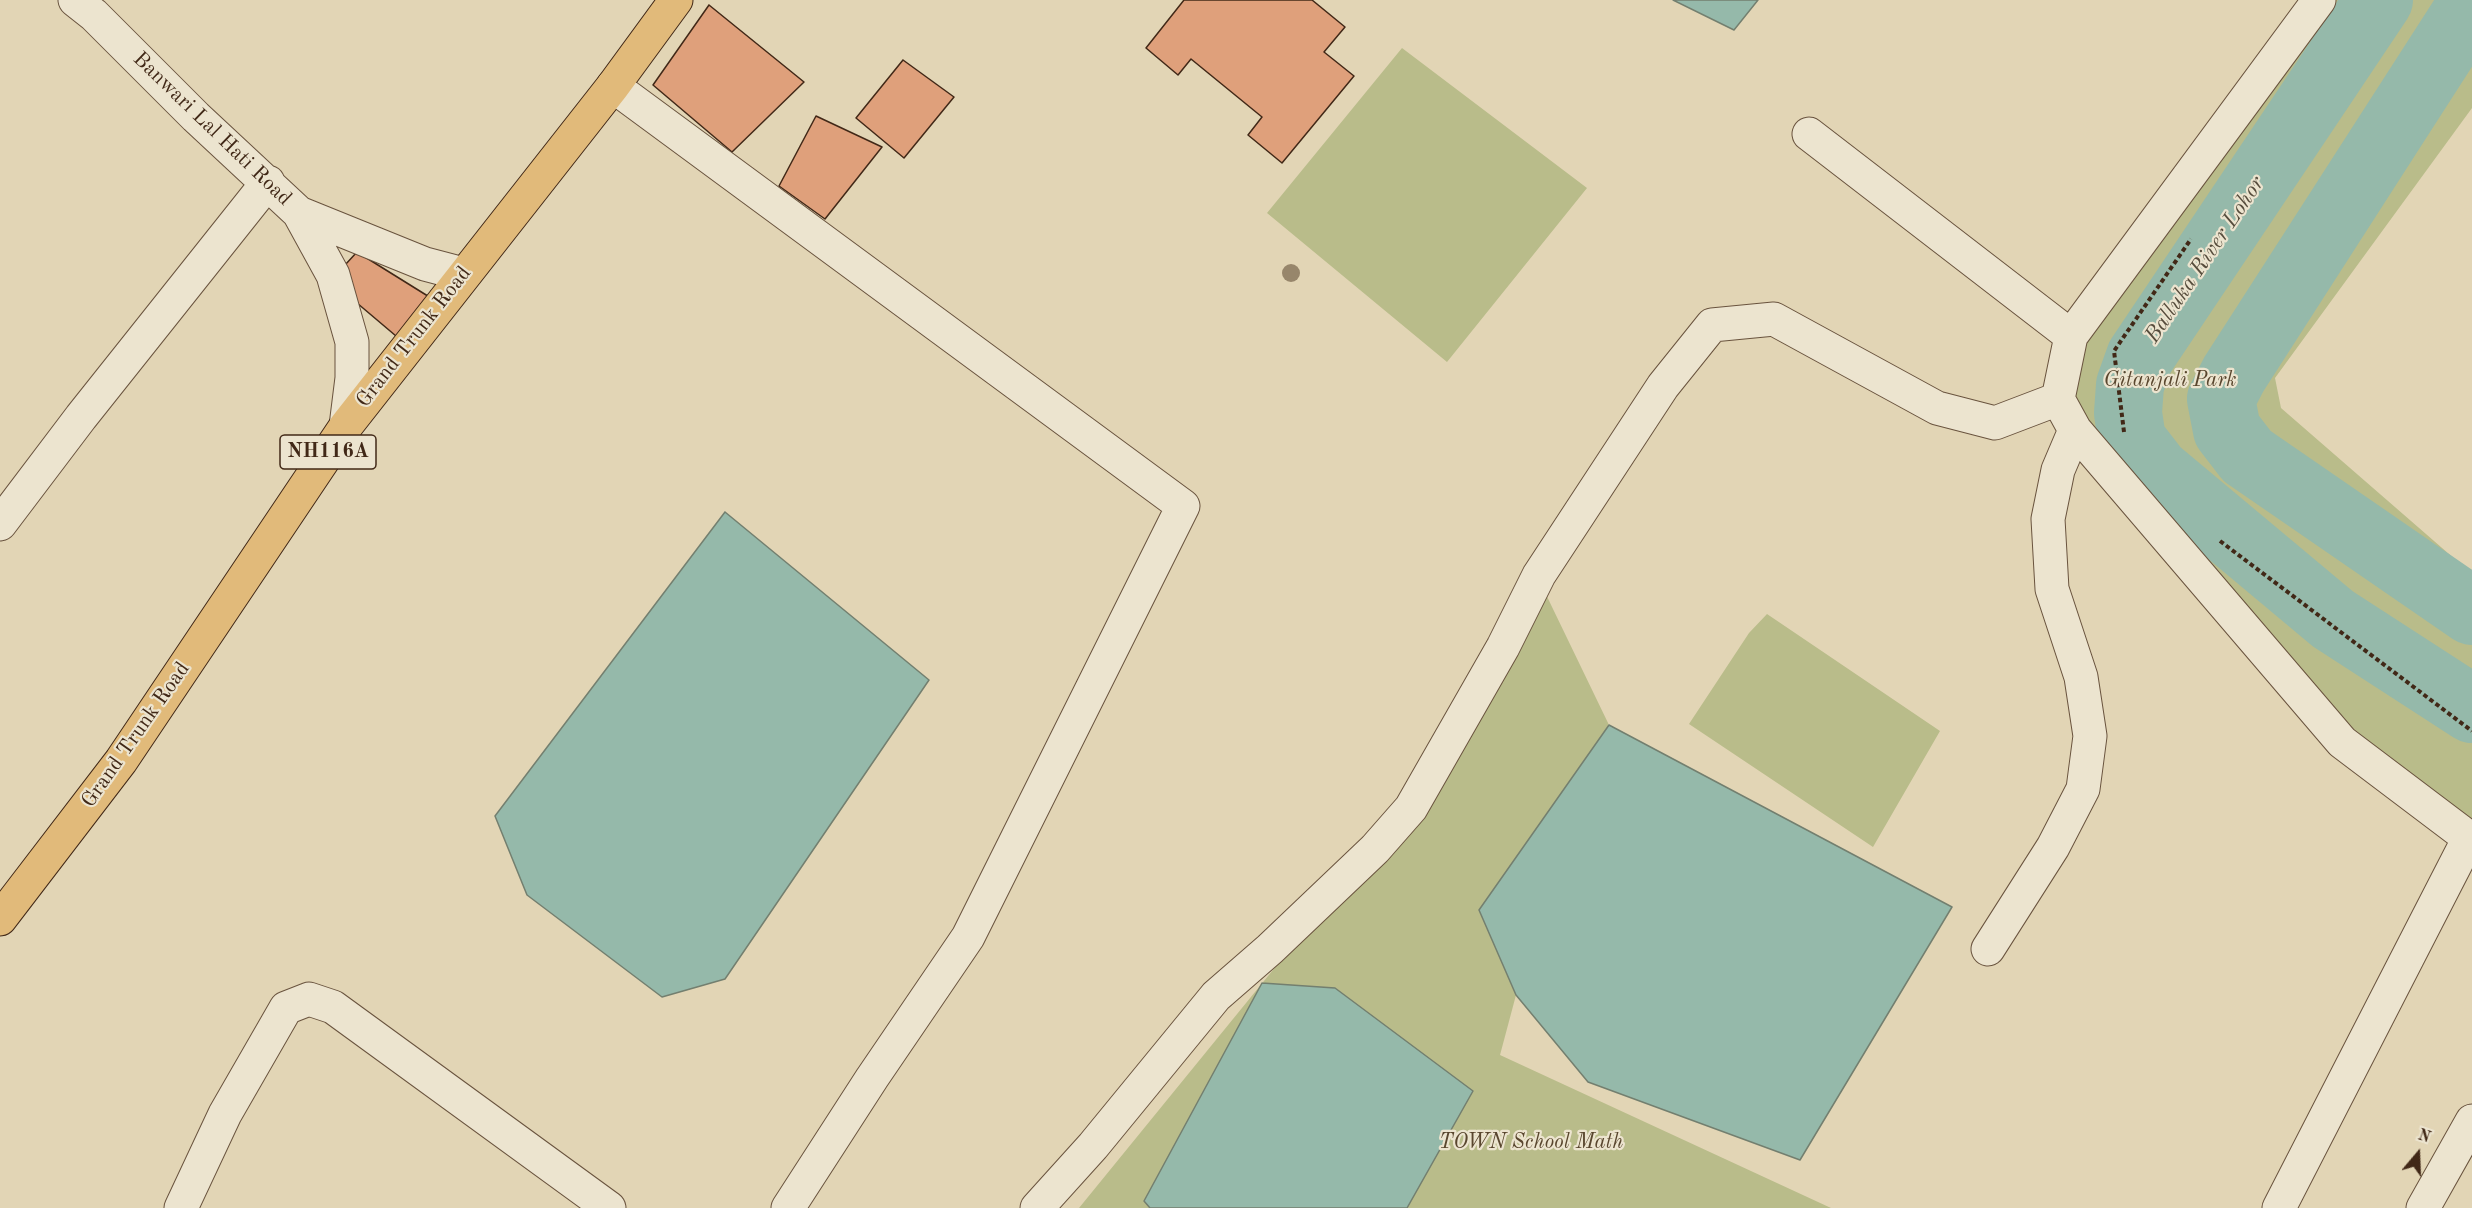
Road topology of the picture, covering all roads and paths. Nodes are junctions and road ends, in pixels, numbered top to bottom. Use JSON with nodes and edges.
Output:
{"nodes":[{"id":1,"x":75,"y":0,"type":"edge"},
{"id":2,"x":676,"y":0,"type":"edge"},
{"id":3,"x":2319,"y":0,"type":"edge"},
{"id":4,"x":613,"y":86,"type":"junction"},
{"id":5,"x":1809,"y":134,"type":"dead end"},
{"id":6,"x":268,"y":182,"type":"junction"},
{"id":7,"x":298,"y":213,"type":"junction"},
{"id":8,"x":2195,"y":233,"type":"dead end"},
{"id":9,"x":463,"y":274,"type":"junction"},
{"id":10,"x":2071,"y":336,"type":"junction"},
{"id":11,"x":2058,"y":399,"type":"junction"},
{"id":12,"x":346,"y":426,"type":"junction"},
{"id":13,"x":2075,"y":430,"type":"junction"},
{"id":14,"x":2125,"y":438,"type":"dead end"},
{"id":15,"x":0,"y":524,"type":"edge"},
{"id":16,"x":2218,"y":540,"type":"dead end"},
{"id":17,"x":2472,"y":731,"type":"edge"},
{"id":18,"x":2471,"y":839,"type":"edge"},
{"id":19,"x":0,"y":920,"type":"edge"},
{"id":20,"x":1988,"y":949,"type":"dead end"},
{"id":21,"x":2472,"y":1121,"type":"edge"},
{"id":22,"x":181,"y":1208,"type":"edge"},
{"id":23,"x":609,"y":1208,"type":"edge"},
{"id":24,"x":789,"y":1208,"type":"edge"},
{"id":25,"x":1037,"y":1208,"type":"edge"},
{"id":26,"x":2279,"y":1208,"type":"edge"},
{"id":27,"x":2423,"y":1208,"type":"edge"}],
"edges":[{"from":1,"to":6,"type":"street","name":"Banwari Lal Hati Road"},
{"from":2,"to":4,"type":"highway","name":"Grand Trunk Road","number":"NH116A"},
{"from":3,"to":10,"type":"street"},
{"from":4,"to":9,"type":"highway","name":"Grand Trunk Road","number":"NH116A"},
{"from":4,"to":24,"type":"street"},
{"from":5,"to":10,"type":"street"},
{"from":6,"to":7,"type":"street","name":"Banwari Lal Hati Road"},
{"from":6,"to":15,"type":"street"},
{"from":7,"to":9,"type":"street","name":"Banwari Lal Hati Road"},
{"from":7,"to":12,"type":"street"},
{"from":8,"to":14,"type":"path"},
{"from":9,"to":12,"type":"highway","name":"Grand Trunk Road","number":"NH116A"},
{"from":10,"to":11,"type":"street"},
{"from":11,"to":13,"type":"street"},
{"from":11,"to":25,"type":"street"},
{"from":12,"to":19,"type":"highway","name":"Grand Trunk Road","number":"NH116A"},
{"from":13,"to":18,"type":"street"},
{"from":13,"to":20,"type":"street"},
{"from":16,"to":17,"type":"path"},
{"from":18,"to":26,"type":"street"},
{"from":21,"to":27,"type":"street"},
{"from":22,"to":23,"type":"street"}]}
